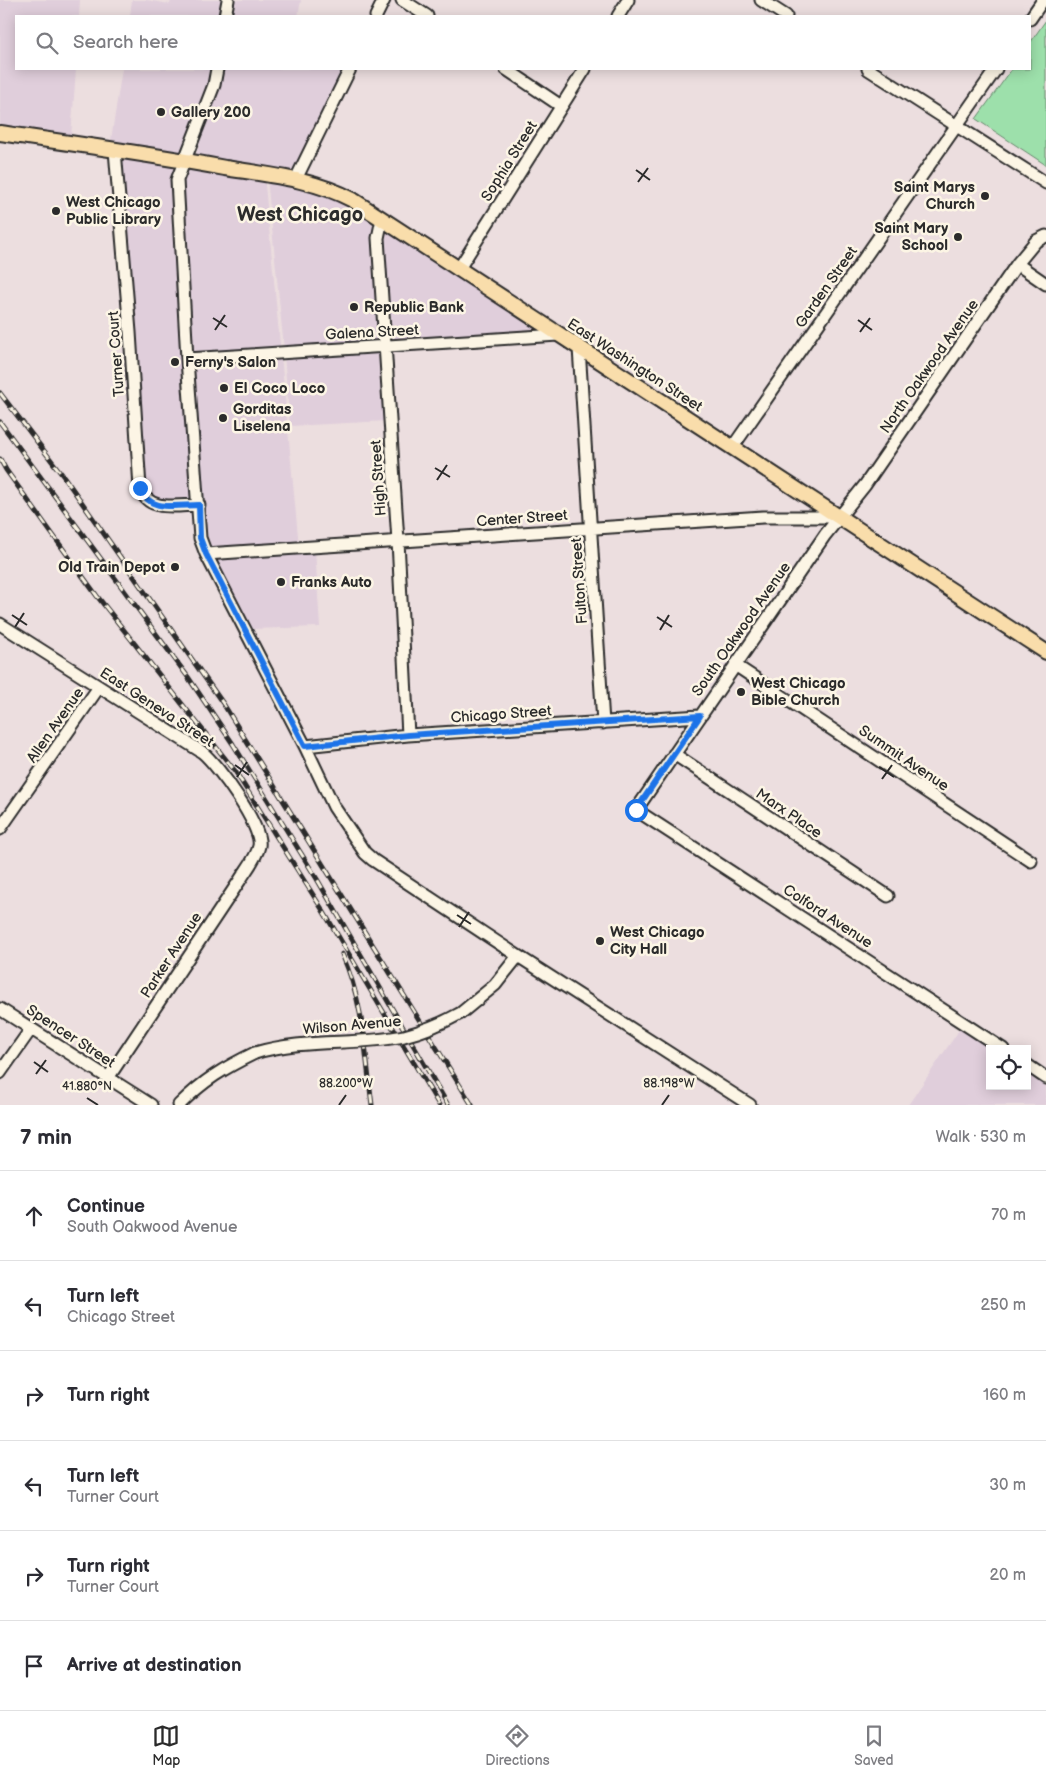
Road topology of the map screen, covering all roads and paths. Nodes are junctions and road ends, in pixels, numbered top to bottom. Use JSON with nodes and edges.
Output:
{"nodes":[{"id":1,"x":228,"y":0,"type":"edge"},
{"id":2,"x":384,"y":0,"type":"edge"},
{"id":3,"x":402,"y":0,"type":"edge"},
{"id":4,"x":628,"y":0,"type":"edge"},
{"id":5,"x":761,"y":0,"type":"edge"},
{"id":6,"x":1043,"y":0,"type":"edge"},
{"id":7,"x":225,"y":15,"type":"edge"},
{"id":8,"x":376,"y":15,"type":"edge"},
{"id":9,"x":425,"y":15,"type":"edge"},
{"id":10,"x":619,"y":15,"type":"edge"},
{"id":11,"x":784,"y":15,"type":"edge"},
{"id":12,"x":1031,"y":18,"type":"edge"},
{"id":13,"x":217,"y":70,"type":"edge"},
{"id":14,"x":350,"y":70,"type":"edge"},
{"id":15,"x":508,"y":70,"type":"edge"},
{"id":16,"x":584,"y":70,"type":"edge"},
{"id":17,"x":870,"y":70,"type":"edge"},
{"id":18,"x":995,"y":70,"type":"edge"},
{"id":19,"x":562,"y":106,"type":"junction"},
{"id":20,"x":957,"y":126,"type":"junction"},
{"id":21,"x":0,"y":133,"type":"edge"},
{"id":22,"x":115,"y":150,"type":"junction"},
{"id":23,"x":184,"y":160,"type":"junction"},
{"id":24,"x":296,"y":179,"type":"junction"},
{"id":25,"x":1046,"y":183,"type":"edge"},
{"id":26,"x":382,"y":219,"type":"junction"},
{"id":27,"x":1046,"y":236,"type":"edge"},
{"id":28,"x":1017,"y":264,"type":"junction"},
{"id":29,"x":458,"y":270,"type":"junction"},
{"id":30,"x":1046,"y":284,"type":"edge"},
{"id":31,"x":558,"y":335,"type":"junction"},
{"id":32,"x":384,"y":346,"type":"junction"},
{"id":33,"x":579,"y":348,"type":"junction"},
{"id":34,"x":187,"y":359,"type":"junction"},
{"id":35,"x":732,"y":448,"type":"junction"},
{"id":36,"x":199,"y":505,"type":"junction"},
{"id":37,"x":840,"y":517,"type":"junction"},
{"id":38,"x":590,"y":528,"type":"junction"},
{"id":39,"x":398,"y":541,"type":"junction"},
{"id":40,"x":206,"y":554,"type":"junction"},
{"id":41,"x":0,"y":624,"type":"edge"},
{"id":42,"x":1046,"y":652,"type":"edge"},
{"id":43,"x":735,"y":664,"type":"junction"},
{"id":44,"x":99,"y":687,"type":"junction"},
{"id":45,"x":700,"y":716,"type":"junction"},
{"id":46,"x":602,"y":723,"type":"junction"},
{"id":47,"x":408,"y":735,"type":"junction"},
{"id":48,"x":305,"y":746,"type":"junction"},
{"id":49,"x":674,"y":754,"type":"junction"},
{"id":50,"x":636,"y":810,"type":"joint"},
{"id":51,"x":0,"y":828,"type":"edge"},
{"id":52,"x":259,"y":849,"type":"joint"},
{"id":53,"x":1031,"y":861,"type":"dead end"},
{"id":54,"x":888,"y":896,"type":"dead end"},
{"id":55,"x":518,"y":956,"type":"junction"},
{"id":56,"x":0,"y":1009,"type":"edge"},
{"id":57,"x":31,"y":1029,"type":"junction"},
{"id":58,"x":997,"y":1045,"type":"edge"},
{"id":59,"x":1031,"y":1068,"type":"edge"},
{"id":60,"x":0,"y":1073,"type":"edge"},
{"id":61,"x":108,"y":1078,"type":"junction"},
{"id":62,"x":1046,"y":1078,"type":"edge"},
{"id":63,"x":151,"y":1105,"type":"edge"},
{"id":64,"x":179,"y":1105,"type":"edge"},
{"id":65,"x":750,"y":1105,"type":"edge"}],
"edges":[{"from":1,"to":7,"type":"street"},
{"from":2,"to":8,"type":"street"},
{"from":3,"to":9,"type":"street"},
{"from":4,"to":10,"type":"street"},
{"from":5,"to":11,"type":"street"},
{"from":6,"to":12,"type":"street"},
{"from":13,"to":23,"type":"street"},
{"from":14,"to":24,"type":"street"},
{"from":15,"to":19,"type":"street"},
{"from":16,"to":19,"type":"street","name":"Sophia Street"},
{"from":17,"to":20,"type":"street"},
{"from":18,"to":20,"type":"street","name":"Garden Street"},
{"from":19,"to":29,"type":"street","name":"Sophia Street"},
{"from":20,"to":25,"type":"street"},
{"from":20,"to":35,"type":"street","name":"Garden Street"},
{"from":21,"to":22,"type":"main road","name":"East Washington Street"},
{"from":22,"to":23,"type":"main road","name":"East Washington Street"},
{"from":22,"to":36,"type":"street","name":"Turner Court"},
{"from":23,"to":24,"type":"main road","name":"East Washington Street"},
{"from":23,"to":34,"type":"street"},
{"from":24,"to":26,"type":"main road","name":"East Washington Street"},
{"from":26,"to":29,"type":"main road","name":"East Washington Street"},
{"from":26,"to":32,"type":"street","name":"High Street"},
{"from":27,"to":28,"type":"street","name":"North Oakwood Avenue"},
{"from":28,"to":30,"type":"street"},
{"from":28,"to":37,"type":"street","name":"North Oakwood Avenue"},
{"from":29,"to":31,"type":"main road","name":"East Washington Street"},
{"from":31,"to":32,"type":"street","name":"Galena Street"},
{"from":31,"to":33,"type":"main road","name":"East Washington Street"},
{"from":32,"to":34,"type":"street","name":"Galena Street"},
{"from":32,"to":39,"type":"street","name":"High Street"},
{"from":33,"to":35,"type":"main road","name":"East Washington Street"},
{"from":33,"to":38,"type":"street","name":"Fulton Street"},
{"from":34,"to":36,"type":"street"},
{"from":35,"to":37,"type":"main road","name":"East Washington Street"},
{"from":36,"to":40,"type":"street"},
{"from":37,"to":38,"type":"street","name":"Center Street"},
{"from":37,"to":42,"type":"main road","name":"East Washington Street"},
{"from":37,"to":43,"type":"street","name":"South Oakwood Avenue"},
{"from":38,"to":39,"type":"street","name":"Center Street"},
{"from":38,"to":46,"type":"street","name":"Fulton Street"},
{"from":39,"to":40,"type":"street","name":"Center Street"},
{"from":39,"to":47,"type":"street","name":"High Street"},
{"from":40,"to":48,"type":"street"},
{"from":41,"to":44,"type":"street","name":"East Geneva Street"},
{"from":43,"to":45,"type":"street","name":"South Oakwood Avenue"},
{"from":43,"to":53,"type":"street","name":"Summit Avenue"},
{"from":44,"to":51,"type":"street","name":"Allen Avenue"},
{"from":44,"to":52,"type":"street","name":"East Geneva Street"},
{"from":45,"to":46,"type":"street","name":"Chicago Street"},
{"from":45,"to":49,"type":"street","name":"South Oakwood Avenue"},
{"from":46,"to":47,"type":"street","name":"Chicago Street"},
{"from":47,"to":48,"type":"street","name":"Chicago Street"},
{"from":48,"to":55,"type":"street"},
{"from":49,"to":50,"type":"street","name":"South Oakwood Avenue"},
{"from":49,"to":54,"type":"street","name":"Marx Place"},
{"from":50,"to":58,"type":"street","name":"Colford Avenue"},
{"from":52,"to":61,"type":"street","name":"Parker Avenue"},
{"from":55,"to":64,"type":"street","name":"Wilson Avenue","bridge":true},
{"from":55,"to":65,"type":"street"},
{"from":56,"to":57,"type":"street","name":"Spencer Street"},
{"from":57,"to":60,"type":"street"},
{"from":57,"to":61,"type":"street","name":"Spencer Street"},
{"from":59,"to":62,"type":"street"},
{"from":61,"to":63,"type":"street","name":"Spencer Street"}]}
